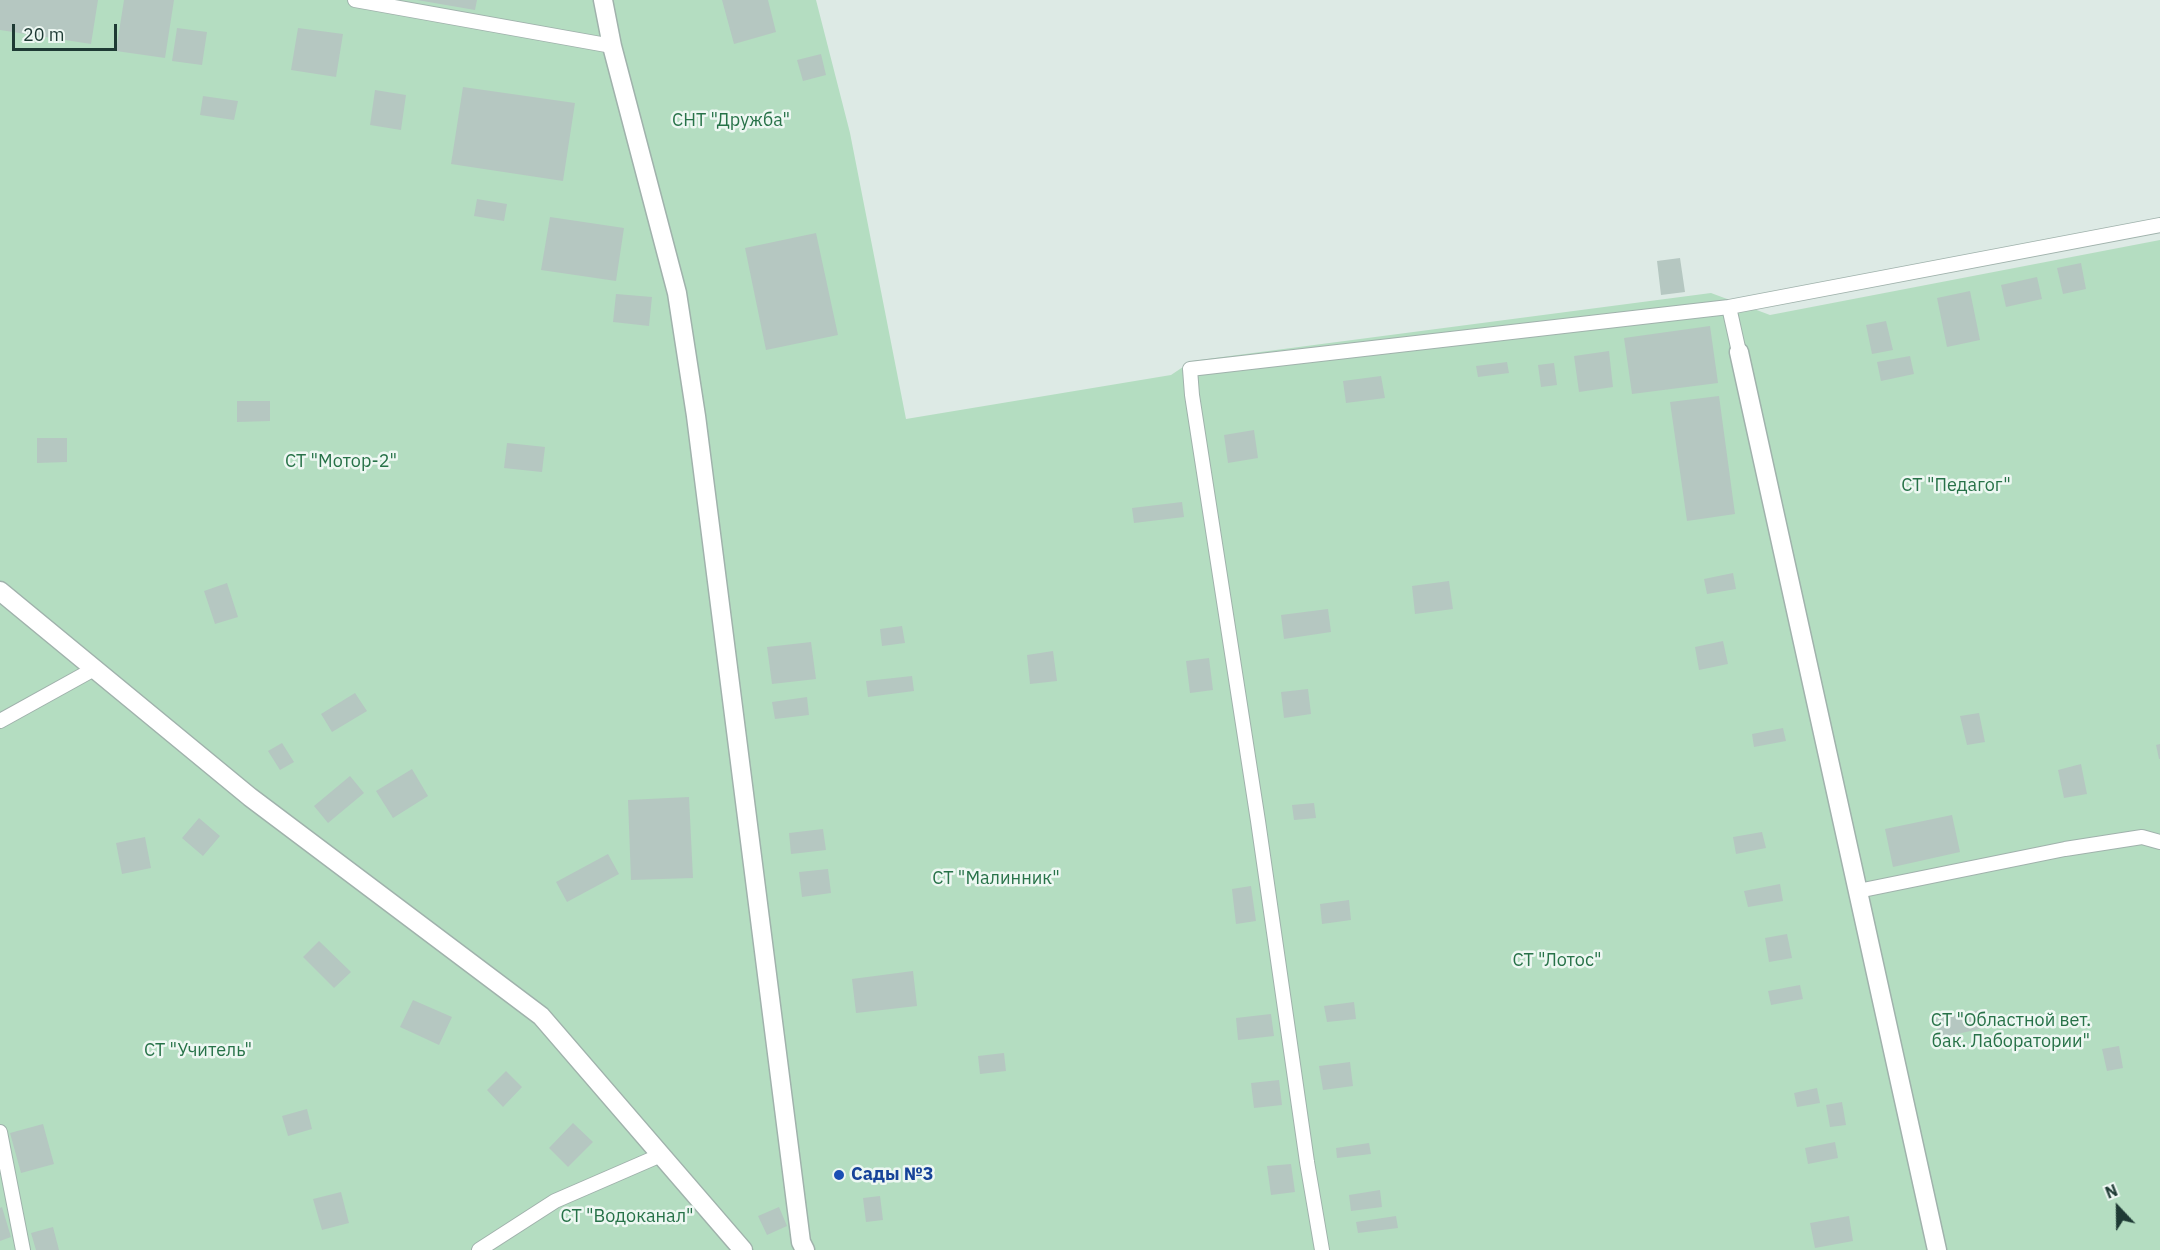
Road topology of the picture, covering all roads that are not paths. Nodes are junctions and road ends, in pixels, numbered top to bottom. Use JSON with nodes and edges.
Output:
{"nodes":[{"id":1,"x":355,"y":0,"type":"edge"},
{"id":2,"x":603,"y":0,"type":"edge"},
{"id":3,"x":612,"y":46,"type":"junction"},
{"id":4,"x":2160,"y":225,"type":"edge"},
{"id":5,"x":1729,"y":307,"type":"junction"},
{"id":6,"x":1739,"y":352,"type":"joint"},
{"id":7,"x":0,"y":591,"type":"edge"},
{"id":8,"x":94,"y":669,"type":"junction"},
{"id":9,"x":0,"y":721,"type":"edge"},
{"id":10,"x":2160,"y":842,"type":"edge"},
{"id":11,"x":1858,"y":891,"type":"junction"},
{"id":12,"x":0,"y":1132,"type":"edge"},
{"id":13,"x":661,"y":1155,"type":"junction"},
{"id":14,"x":23,"y":1250,"type":"edge"},
{"id":15,"x":479,"y":1250,"type":"edge"},
{"id":16,"x":743,"y":1250,"type":"edge"},
{"id":17,"x":805,"y":1250,"type":"edge"},
{"id":18,"x":1322,"y":1250,"type":"edge"},
{"id":19,"x":1938,"y":1250,"type":"edge"}],
"edges":[{"from":1,"to":3,"type":"lane"},
{"from":2,"to":3,"type":"street"},
{"from":3,"to":17,"type":"street"},
{"from":4,"to":5,"type":"lane"},
{"from":5,"to":6,"type":"lane"},
{"from":5,"to":18,"type":"lane"},
{"from":6,"to":11,"type":"street"},
{"from":7,"to":8,"type":"street"},
{"from":8,"to":9,"type":"lane"},
{"from":8,"to":13,"type":"street"},
{"from":10,"to":11,"type":"lane"},
{"from":11,"to":19,"type":"street"},
{"from":12,"to":14,"type":"lane"},
{"from":13,"to":15,"type":"lane"},
{"from":13,"to":16,"type":"street"}]}
